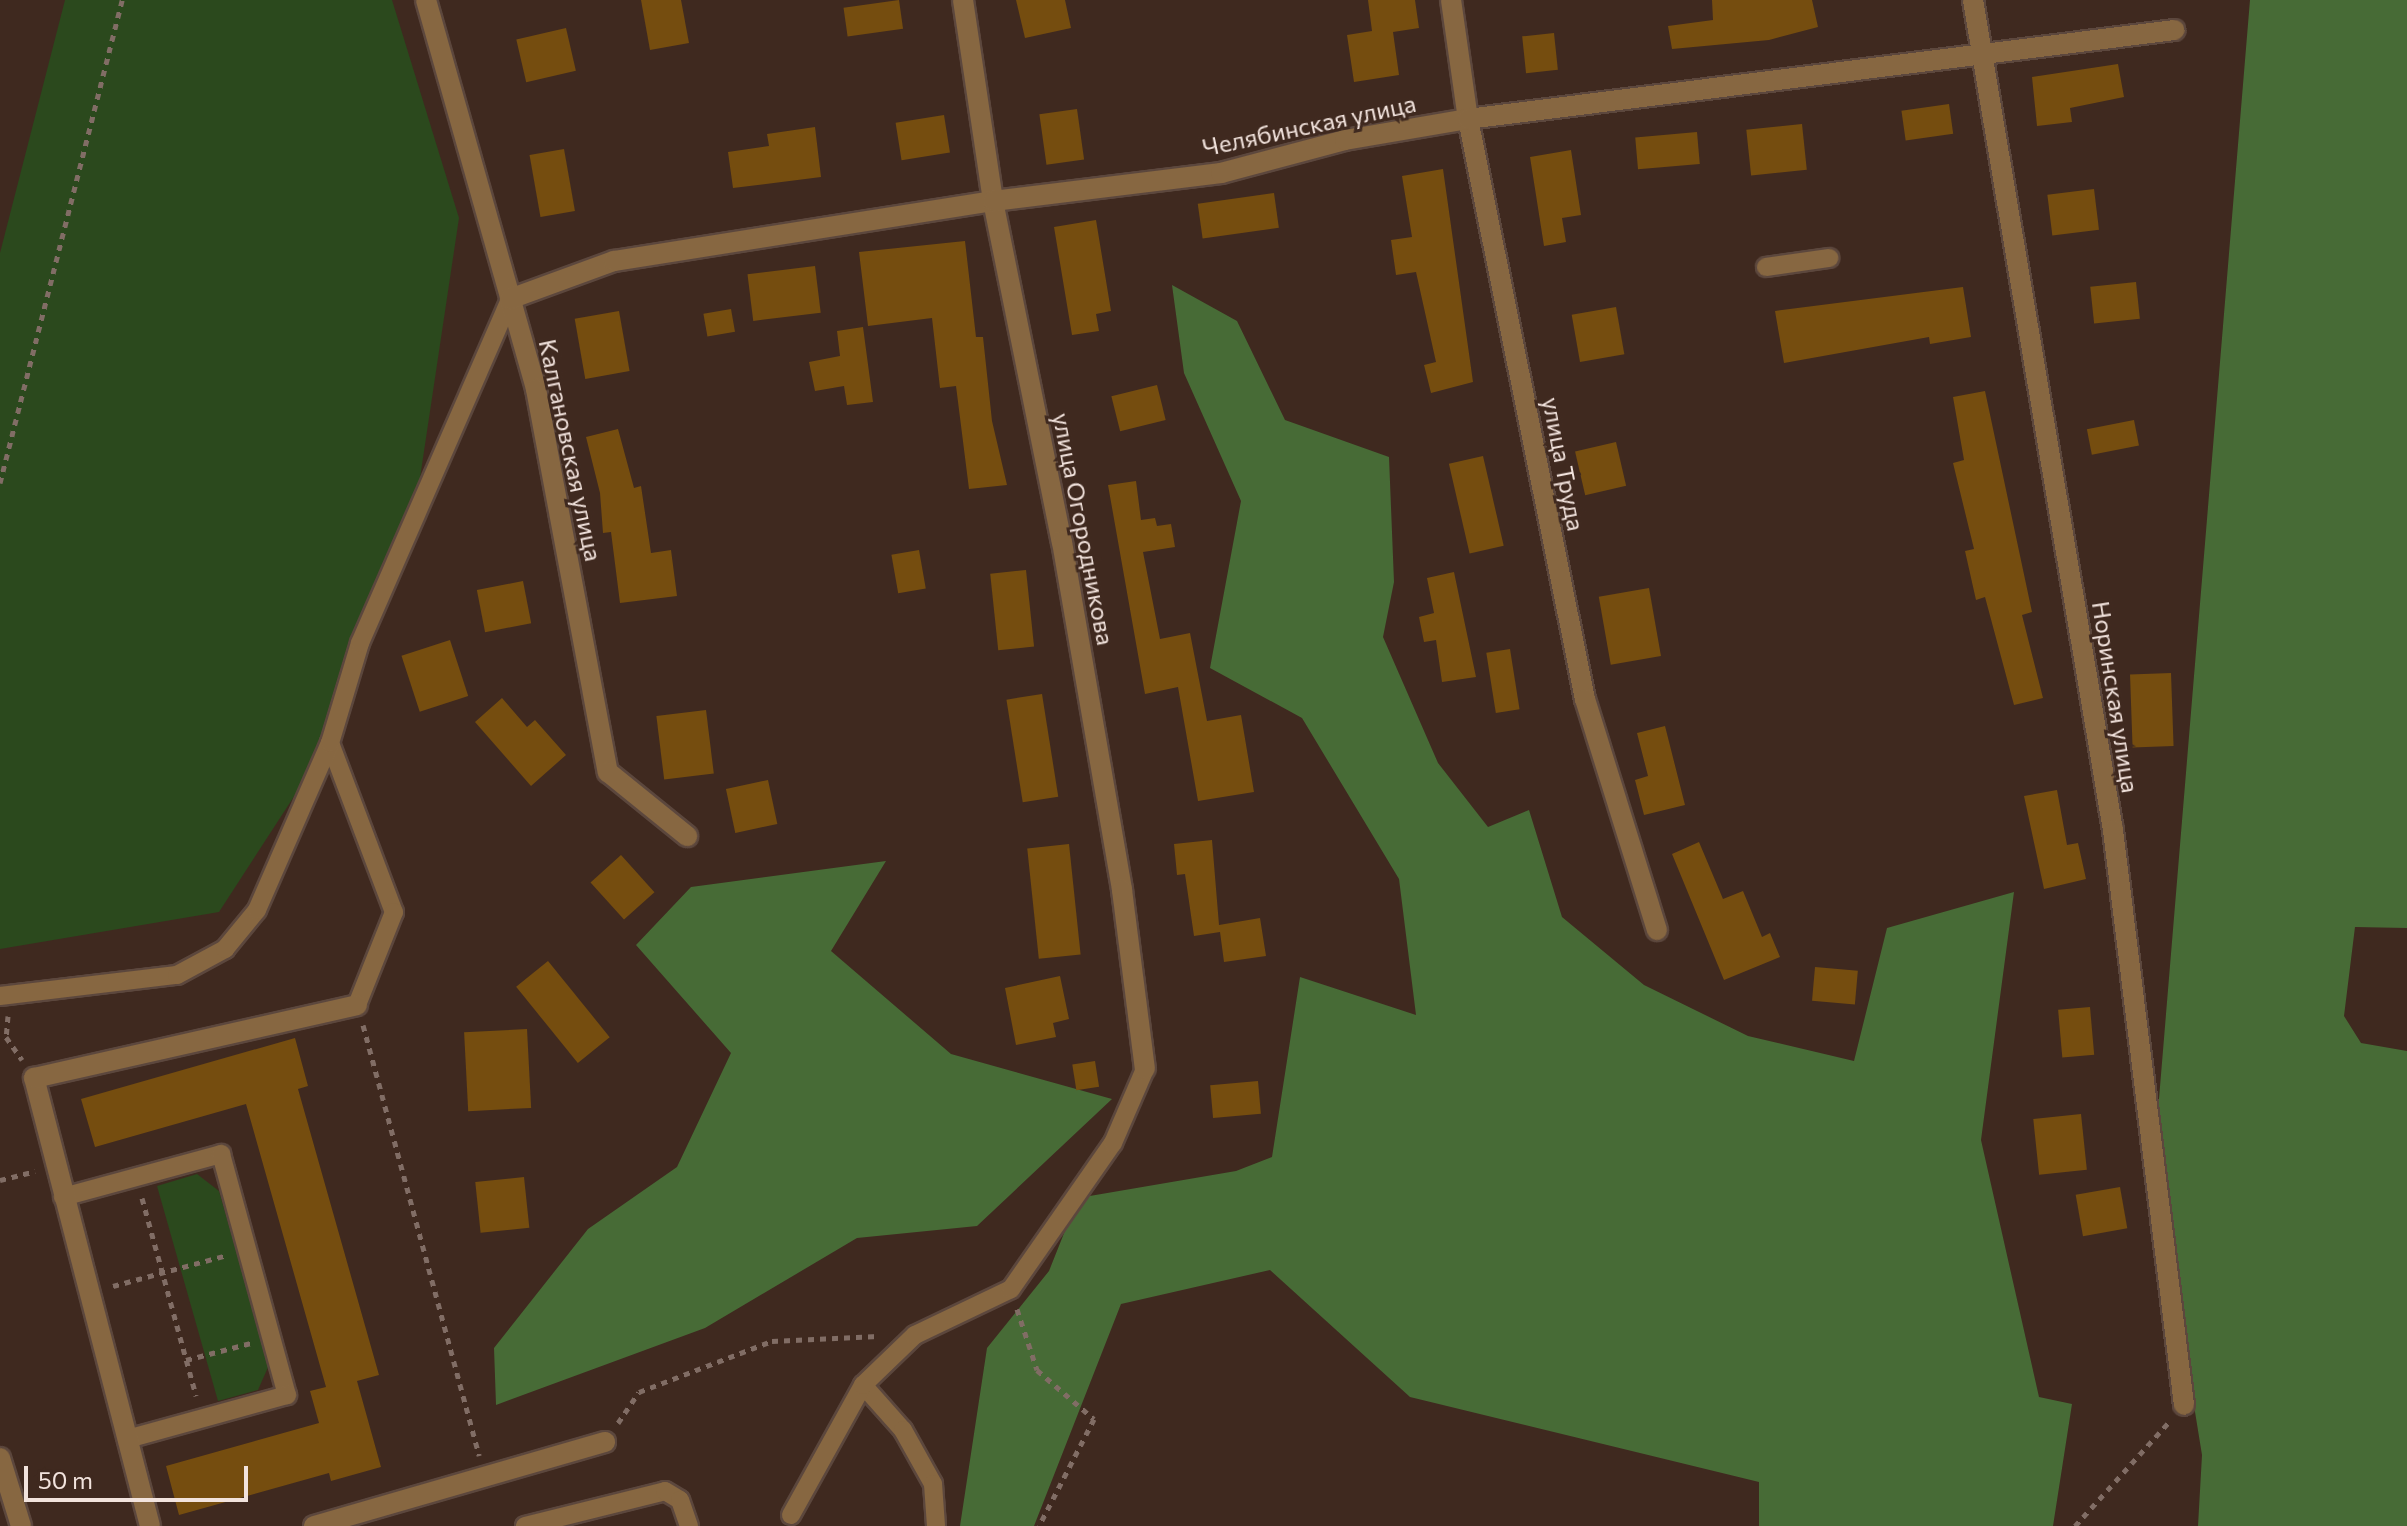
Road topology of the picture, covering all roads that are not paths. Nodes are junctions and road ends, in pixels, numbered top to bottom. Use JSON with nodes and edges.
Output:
{"nodes":[{"id":1,"x":426,"y":0,"type":"edge"},
{"id":2,"x":963,"y":0,"type":"edge"},
{"id":3,"x":1451,"y":0,"type":"edge"},
{"id":4,"x":1973,"y":0,"type":"edge"},
{"id":5,"x":2174,"y":30,"type":"dead end"},
{"id":6,"x":1982,"y":51,"type":"junction"},
{"id":7,"x":1468,"y":119,"type":"junction"},
{"id":8,"x":993,"y":201,"type":"junction"},
{"id":9,"x":1829,"y":258,"type":"dead end"},
{"id":10,"x":1766,"y":267,"type":"dead end"},
{"id":11,"x":510,"y":299,"type":"junction"},
{"id":12,"x":330,"y":743,"type":"junction"},
{"id":13,"x":687,"y":836,"type":"dead end"},
{"id":14,"x":1657,"y":930,"type":"dead end"},
{"id":15,"x":6,"y":996,"type":"edge"},
{"id":16,"x":357,"y":1005,"type":"joint"},
{"id":17,"x":1145,"y":1069,"type":"joint"},
{"id":18,"x":63,"y":1197,"type":"junction"},
{"id":19,"x":863,"y":1385,"type":"junction"},
{"id":20,"x":2184,"y":1405,"type":"road end"},
{"id":21,"x":127,"y":1439,"type":"junction"},
{"id":22,"x":605,"y":1442,"type":"road end"},
{"id":23,"x":0,"y":1458,"type":"edge"},
{"id":24,"x":791,"y":1515,"type":"dead end"},
{"id":25,"x":21,"y":1526,"type":"edge"},
{"id":26,"x":150,"y":1526,"type":"edge"},
{"id":27,"x":314,"y":1526,"type":"edge"},
{"id":28,"x":525,"y":1526,"type":"edge"},
{"id":29,"x":689,"y":1526,"type":"edge"},
{"id":30,"x":936,"y":1526,"type":"edge"}],
"edges":[{"from":1,"to":11,"type":"street","name":"Калгановская улица"},
{"from":2,"to":8,"type":"street","name":"улица Огородникова"},
{"from":3,"to":7,"type":"street","name":"улица Труда"},
{"from":4,"to":6,"type":"street","name":"Норинская улица"},
{"from":5,"to":6,"type":"street","name":"Челябинская улица"},
{"from":6,"to":7,"type":"street","name":"Челябинская улица"},
{"from":6,"to":20,"type":"street","name":"Норинская улица"},
{"from":7,"to":8,"type":"street","name":"Челябинская улица"},
{"from":7,"to":14,"type":"street","name":"улица Труда"},
{"from":8,"to":11,"type":"street","name":"Челябинская улица"},
{"from":8,"to":17,"type":"street","name":"улица Огородникова"},
{"from":9,"to":10,"type":"lane"},
{"from":11,"to":12,"type":"lane"},
{"from":11,"to":13,"type":"street","name":"Калгановская улица"},
{"from":12,"to":15,"type":"lane"},
{"from":12,"to":16,"type":"lane"},
{"from":16,"to":18,"type":"street"},
{"from":17,"to":19,"type":"lane"},
{"from":18,"to":21,"type":"street"},
{"from":18,"to":21,"type":"lane"},
{"from":19,"to":24,"type":"lane"},
{"from":19,"to":30,"type":"lane"},
{"from":21,"to":26,"type":"street"},
{"from":22,"to":27,"type":"street"},
{"from":23,"to":25,"type":"street"},
{"from":28,"to":29,"type":"lane"}]}
